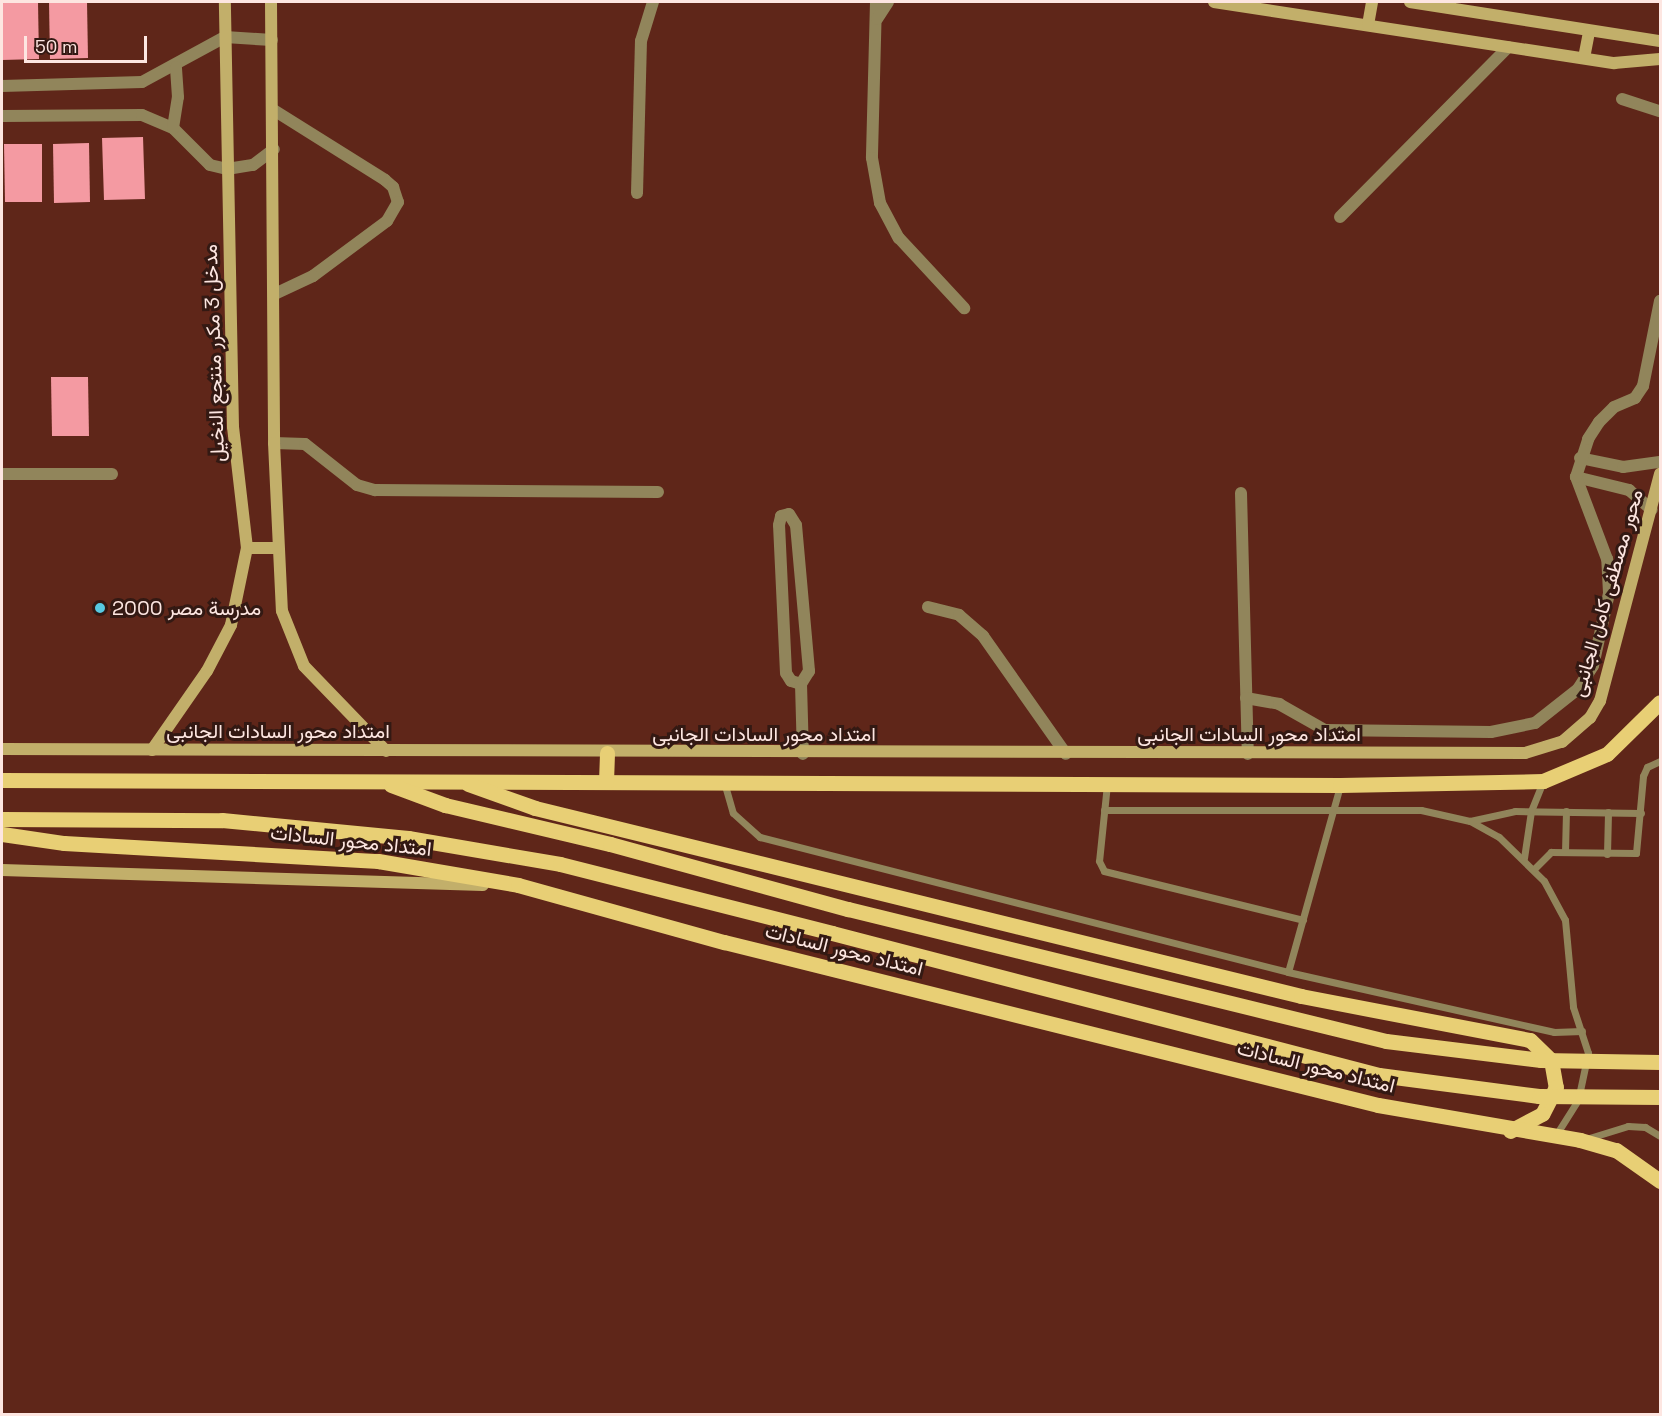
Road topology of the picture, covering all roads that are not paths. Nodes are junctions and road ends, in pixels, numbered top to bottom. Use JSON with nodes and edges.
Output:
{"nodes":[{"id":1,"x":225,"y":2,"type":"edge"},
{"id":2,"x":271,"y":2,"type":"edge"},
{"id":3,"x":653,"y":2,"type":"edge"},
{"id":4,"x":876,"y":2,"type":"edge"},
{"id":5,"x":888,"y":2,"type":"edge"},
{"id":6,"x":1214,"y":2,"type":"edge"},
{"id":7,"x":1372,"y":2,"type":"edge"},
{"id":8,"x":1410,"y":2,"type":"edge"},
{"id":9,"x":877,"y":19,"type":"junction"},
{"id":10,"x":1368,"y":25,"type":"junction"},
{"id":11,"x":1588,"y":32,"type":"junction"},
{"id":12,"x":225,"y":37,"type":"junction"},
{"id":13,"x":272,"y":40,"type":"junction"},
{"id":14,"x":1660,"y":41,"type":"edge"},
{"id":15,"x":1508,"y":46,"type":"junction"},
{"id":16,"x":1584,"y":58,"type":"junction"},
{"id":17,"x":1660,"y":59,"type":"edge"},
{"id":18,"x":176,"y":67,"type":"junction"},
{"id":19,"x":2,"y":86,"type":"edge"},
{"id":20,"x":1622,"y":99,"type":"dead end"},
{"id":21,"x":272,"y":109,"type":"junction"},
{"id":22,"x":1660,"y":111,"type":"edge"},
{"id":23,"x":2,"y":116,"type":"edge"},
{"id":24,"x":173,"y":128,"type":"junction"},
{"id":25,"x":274,"y":149,"type":"junction"},
{"id":26,"x":228,"y":169,"type":"junction"},
{"id":27,"x":637,"y":194,"type":"dead end"},
{"id":28,"x":1340,"y":217,"type":"dead end"},
{"id":29,"x":275,"y":294,"type":"junction"},
{"id":30,"x":1660,"y":301,"type":"edge"},
{"id":31,"x":964,"y":308,"type":"dead end"},
{"id":32,"x":274,"y":443,"type":"junction"},
{"id":33,"x":1580,"y":458,"type":"junction"},
{"id":34,"x":1660,"y":462,"type":"edge"},
{"id":35,"x":2,"y":474,"type":"edge"},
{"id":36,"x":112,"y":474,"type":"dead end"},
{"id":37,"x":1660,"y":474,"type":"edge"},
{"id":38,"x":1576,"y":477,"type":"junction"},
{"id":39,"x":658,"y":492,"type":"dead end"},
{"id":40,"x":1241,"y":493,"type":"dead end"},
{"id":41,"x":1652,"y":510,"type":"junction"},
{"id":42,"x":247,"y":548,"type":"junction"},
{"id":43,"x":277,"y":549,"type":"junction"},
{"id":44,"x":928,"y":607,"type":"dead end"},
{"id":45,"x":801,"y":684,"type":"junction"},
{"id":46,"x":1246,"y":698,"type":"junction"},
{"id":47,"x":1660,"y":702,"type":"edge"},
{"id":48,"x":2,"y":748,"type":"edge"},
{"id":49,"x":152,"y":750,"type":"junction"},
{"id":50,"x":386,"y":751,"type":"junction"},
{"id":51,"x":607,"y":753,"type":"junction"},
{"id":52,"x":1525,"y":753,"type":"joint"},
{"id":53,"x":803,"y":754,"type":"junction"},
{"id":54,"x":1066,"y":754,"type":"junction"},
{"id":55,"x":1248,"y":754,"type":"junction"},
{"id":56,"x":1660,"y":761,"type":"edge"},
{"id":57,"x":2,"y":780,"type":"edge"},
{"id":58,"x":381,"y":781,"type":"junction"},
{"id":59,"x":462,"y":781,"type":"junction"},
{"id":60,"x":1543,"y":781,"type":"junction"},
{"id":61,"x":606,"y":782,"type":"junction"},
{"id":62,"x":724,"y":782,"type":"junction"},
{"id":63,"x":1107,"y":784,"type":"junction"},
{"id":64,"x":1340,"y":785,"type":"junction"},
{"id":65,"x":1104,"y":810,"type":"junction"},
{"id":66,"x":1334,"y":811,"type":"junction"},
{"id":67,"x":1531,"y":811,"type":"junction"},
{"id":68,"x":1566,"y":811,"type":"junction"},
{"id":69,"x":1608,"y":812,"type":"junction"},
{"id":70,"x":1641,"y":813,"type":"junction"},
{"id":71,"x":2,"y":819,"type":"edge"},
{"id":72,"x":1470,"y":821,"type":"junction"},
{"id":73,"x":2,"y":834,"type":"edge"},
{"id":74,"x":1565,"y":852,"type":"junction"},
{"id":75,"x":1606,"y":854,"type":"junction"},
{"id":76,"x":1524,"y":858,"type":"junction"},
{"id":77,"x":1534,"y":869,"type":"junction"},
{"id":78,"x":2,"y":870,"type":"edge"},
{"id":79,"x":518,"y":885,"type":"junction"},
{"id":80,"x":1303,"y":920,"type":"junction"},
{"id":81,"x":1288,"y":972,"type":"junction"},
{"id":82,"x":1582,"y":1031,"type":"junction"},
{"id":83,"x":1660,"y":1062,"type":"edge"},
{"id":84,"x":1660,"y":1097,"type":"edge"},
{"id":85,"x":1510,"y":1131,"type":"junction"},
{"id":86,"x":1660,"y":1136,"type":"edge"},
{"id":87,"x":1554,"y":1137,"type":"junction"},
{"id":88,"x":1580,"y":1140,"type":"junction"},
{"id":89,"x":1660,"y":1181,"type":"edge"}],
"edges":[{"from":1,"to":12,"type":"street","name":"مدخل 3 مكرر منتجع النخيل"},
{"from":2,"to":13,"type":"street"},
{"from":3,"to":27,"type":"street"},
{"from":4,"to":9,"type":"street"},
{"from":5,"to":9,"type":"street"},
{"from":6,"to":10,"type":"street"},
{"from":7,"to":10,"type":"street"},
{"from":8,"to":11,"type":"street"},
{"from":9,"to":31,"type":"street"},
{"from":10,"to":15,"type":"street"},
{"from":11,"to":14,"type":"street"},
{"from":11,"to":16,"type":"street"},
{"from":12,"to":13,"type":"street"},
{"from":12,"to":18,"type":"street"},
{"from":12,"to":26,"type":"street","name":"مدخل 3 مكرر منتجع النخيل"},
{"from":13,"to":21,"type":"street"},
{"from":15,"to":16,"type":"street"},
{"from":15,"to":28,"type":"street"},
{"from":16,"to":17,"type":"street"},
{"from":18,"to":19,"type":"street"},
{"from":18,"to":24,"type":"street"},
{"from":20,"to":22,"type":"street"},
{"from":21,"to":25,"type":"street"},
{"from":21,"to":29,"type":"street"},
{"from":23,"to":24,"type":"street"},
{"from":24,"to":26,"type":"street"},
{"from":25,"to":26,"type":"street"},
{"from":25,"to":29,"type":"street"},
{"from":26,"to":42,"type":"street","name":"مدخل 3 مكرر منتجع النخيل"},
{"from":29,"to":32,"type":"street"},
{"from":30,"to":33,"type":"street"},
{"from":32,"to":39,"type":"street"},
{"from":32,"to":43,"type":"street"},
{"from":33,"to":34,"type":"street"},
{"from":33,"to":38,"type":"street"},
{"from":35,"to":36,"type":"street"},
{"from":37,"to":41,"type":"street","name":"محور مصطفى كامل الجانبى"},
{"from":38,"to":41,"type":"street"},
{"from":38,"to":46,"type":"street"},
{"from":40,"to":46,"type":"street"},
{"from":41,"to":52,"type":"street","name":"محور مصطفى كامل الجانبى"},
{"from":42,"to":43,"type":"street"},
{"from":42,"to":49,"type":"street","name":"مدخل 3 مكرر منتجع النخيل"},
{"from":43,"to":50,"type":"street"},
{"from":44,"to":54,"type":"street"},
{"from":45,"to":45,"type":"street"},
{"from":45,"to":53,"type":"street"},
{"from":46,"to":55,"type":"street"},
{"from":47,"to":60,"type":"main road"},
{"from":48,"to":49,"type":"street","name":"امتداد محور السادات الجانبى"},
{"from":49,"to":50,"type":"street","name":"امتداد محور السادات الجانبى"},
{"from":50,"to":51,"type":"street","name":"امتداد محور السادات الجانبى"},
{"from":51,"to":53,"type":"street","name":"امتداد محور السادات الجانبى"},
{"from":51,"to":61,"type":"main road"},
{"from":52,"to":55,"type":"street","name":"امتداد محور السادات الجانبى"},
{"from":53,"to":54,"type":"street","name":"امتداد محور السادات الجانبى"},
{"from":54,"to":55,"type":"street","name":"امتداد محور السادات الجانبى"},
{"from":56,"to":70,"type":"lane"},
{"from":57,"to":58,"type":"main road"},
{"from":58,"to":59,"type":"main road"},
{"from":58,"to":83,"type":"main road","bridge":true},
{"from":59,"to":61,"type":"main road"},
{"from":59,"to":85,"type":"main road"},
{"from":60,"to":64,"type":"main road"},
{"from":60,"to":67,"type":"lane"},
{"from":61,"to":62,"type":"main road"},
{"from":62,"to":63,"type":"main road"},
{"from":62,"to":81,"type":"lane"},
{"from":63,"to":64,"type":"main road"},
{"from":63,"to":65,"type":"lane"},
{"from":64,"to":66,"type":"lane"},
{"from":65,"to":66,"type":"lane"},
{"from":65,"to":80,"type":"lane"},
{"from":66,"to":72,"type":"lane"},
{"from":66,"to":80,"type":"lane"},
{"from":67,"to":68,"type":"lane"},
{"from":67,"to":72,"type":"lane"},
{"from":67,"to":76,"type":"lane"},
{"from":68,"to":69,"type":"lane"},
{"from":68,"to":74,"type":"lane"},
{"from":69,"to":70,"type":"lane"},
{"from":69,"to":75,"type":"lane"},
{"from":70,"to":75,"type":"lane"},
{"from":71,"to":84,"type":"main road","name":"امتداد محور السادات","bridge":true},
{"from":72,"to":76,"type":"lane"},
{"from":73,"to":79,"type":"main road","name":"امتداد محور السادات"},
{"from":74,"to":75,"type":"lane"},
{"from":74,"to":77,"type":"lane"},
{"from":76,"to":77,"type":"lane"},
{"from":77,"to":82,"type":"lane"},
{"from":78,"to":79,"type":"street"},
{"from":79,"to":85,"type":"main road","name":"امتداد محور السادات"},
{"from":80,"to":81,"type":"lane"},
{"from":81,"to":82,"type":"lane"},
{"from":82,"to":87,"type":"lane"},
{"from":85,"to":87,"type":"main road","name":"امتداد محور السادات"},
{"from":86,"to":88,"type":"lane"},
{"from":87,"to":88,"type":"main road","name":"امتداد محور السادات"},
{"from":88,"to":89,"type":"main road","name":"امتداد محور السادات"}]}
